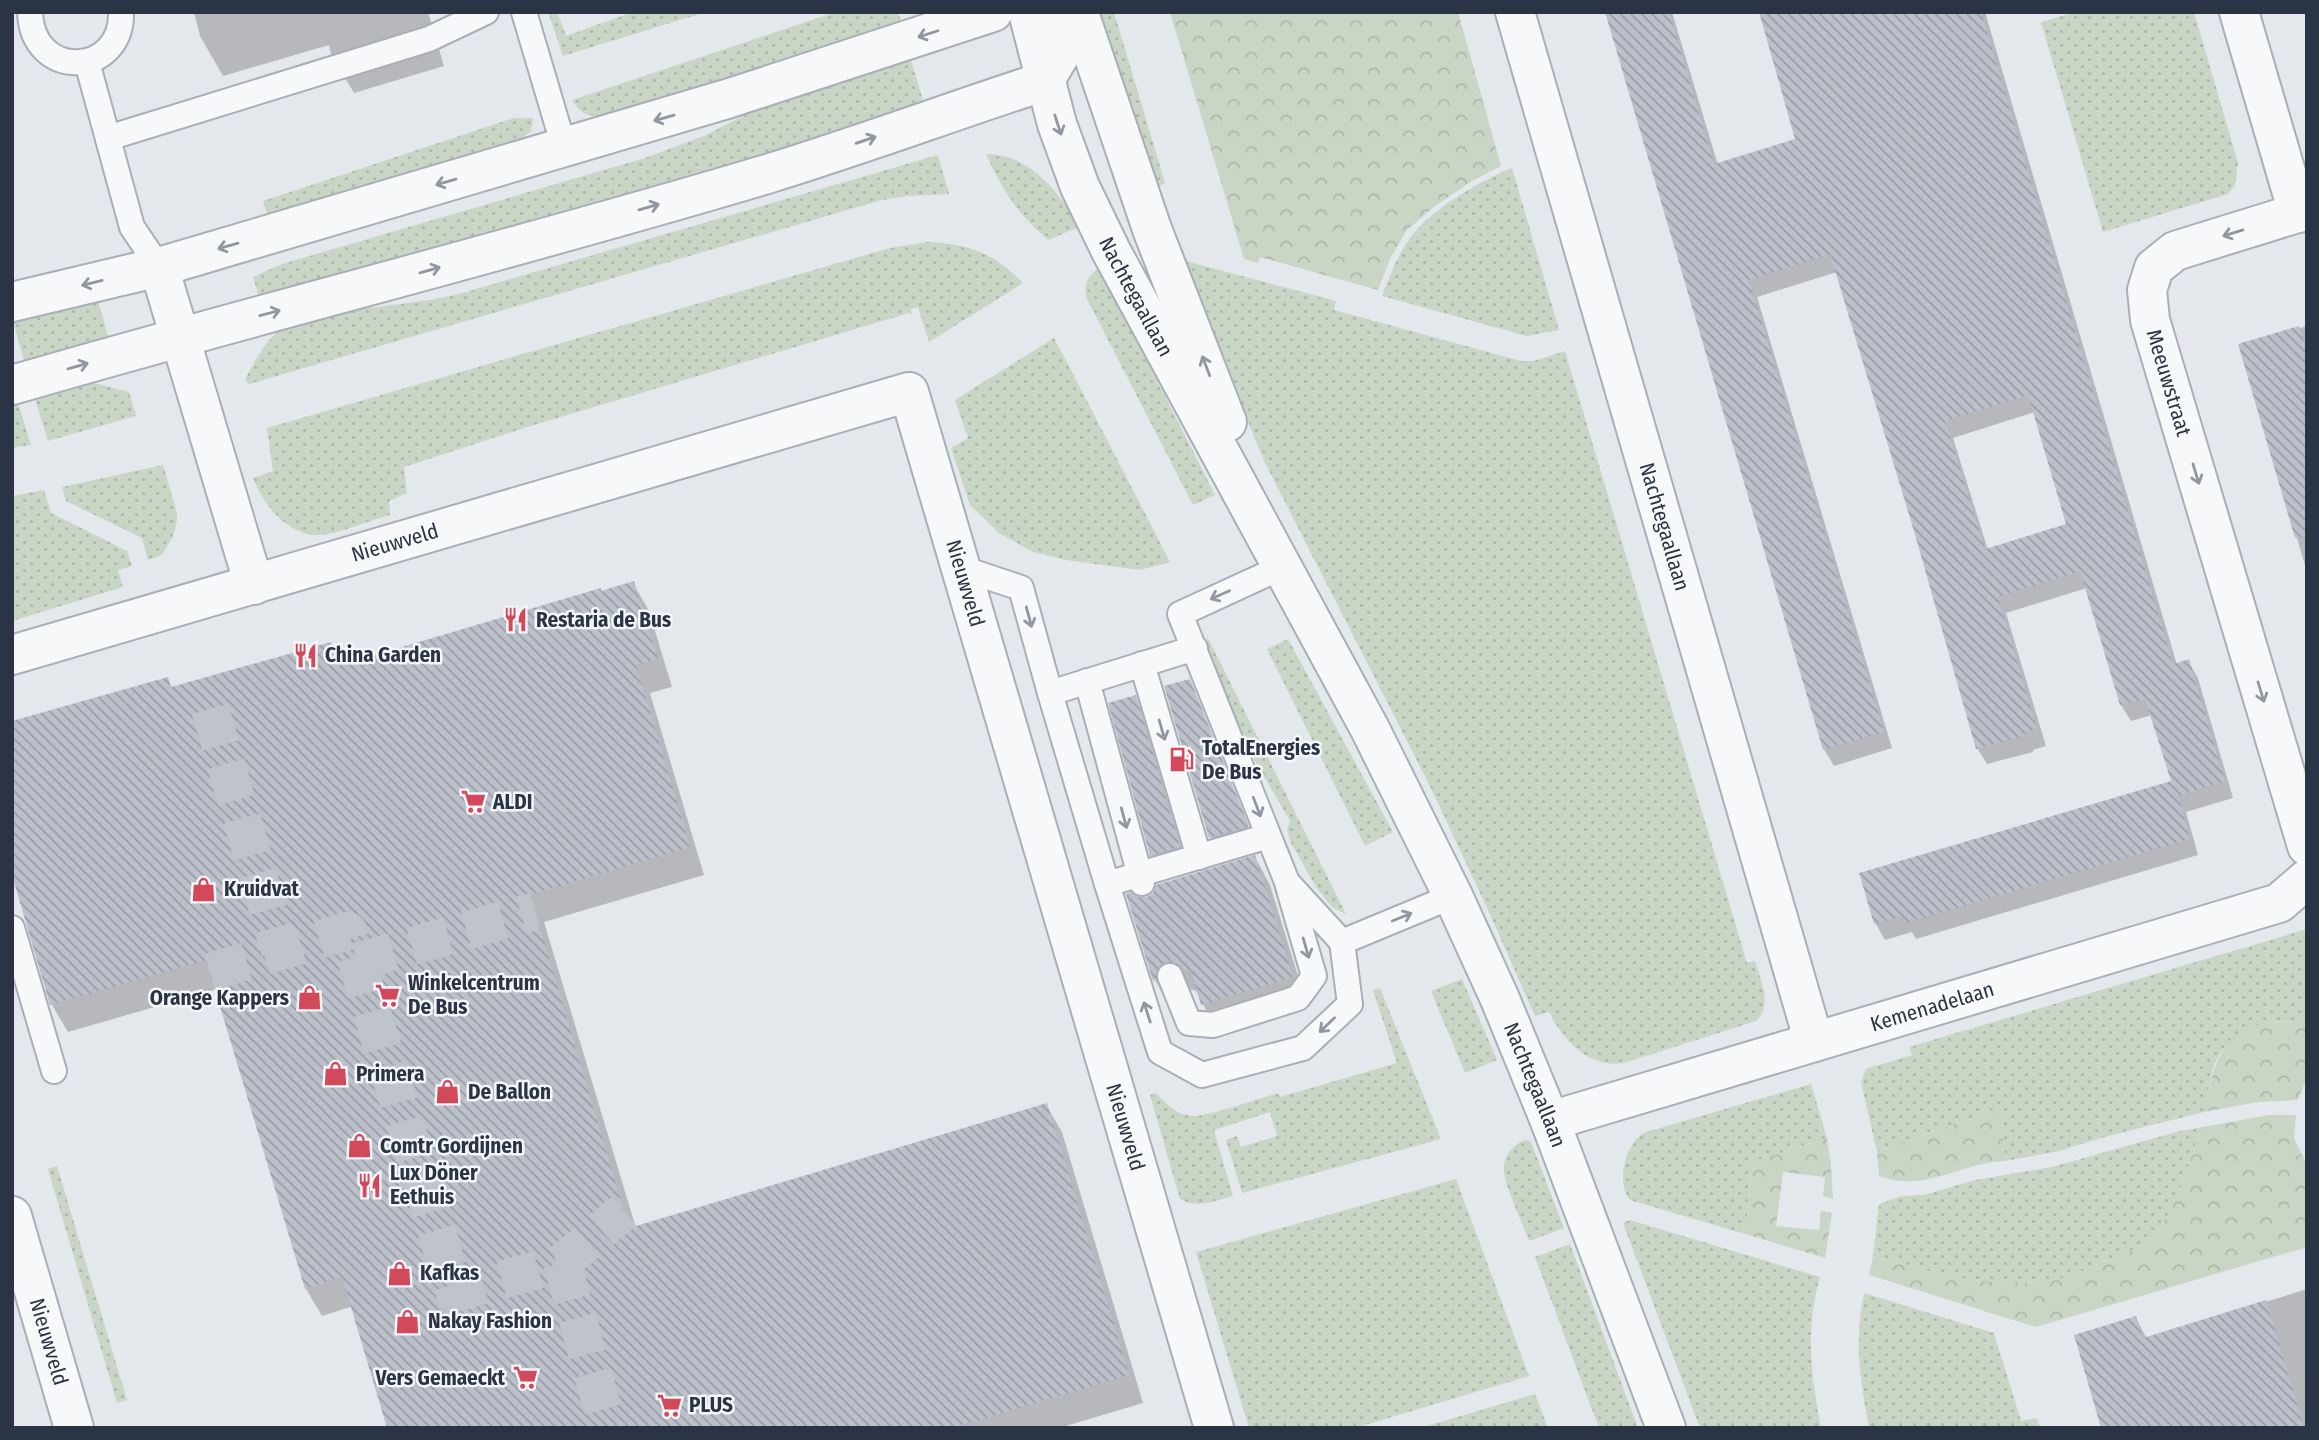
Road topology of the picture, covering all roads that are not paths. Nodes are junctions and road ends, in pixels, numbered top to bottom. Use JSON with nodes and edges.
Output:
{"nodes":[{"id":1,"x":30,"y":12,"type":"edge"},
{"id":2,"x":121,"y":12,"type":"edge"},
{"id":3,"x":486,"y":12,"type":"edge"},
{"id":4,"x":524,"y":12,"type":"edge"},
{"id":5,"x":993,"y":12,"type":"edge"},
{"id":6,"x":1028,"y":12,"type":"edge"},
{"id":7,"x":1515,"y":12,"type":"edge"},
{"id":8,"x":2238,"y":12,"type":"edge"},
{"id":9,"x":1073,"y":15,"type":"edge"},
{"id":10,"x":87,"y":62,"type":"junction"},
{"id":11,"x":1045,"y":80,"type":"junction"},
{"id":12,"x":108,"y":138,"type":"junction"},
{"id":13,"x":564,"y":147,"type":"junction"},
{"id":14,"x":2302,"y":212,"type":"edge"},
{"id":15,"x":159,"y":267,"type":"junction"},
{"id":16,"x":12,"y":302,"type":"edge"},
{"id":17,"x":180,"y":337,"type":"junction"},
{"id":18,"x":12,"y":385,"type":"edge"},
{"id":19,"x":1282,"y":567,"type":"junction"},
{"id":20,"x":961,"y":568,"type":"junction"},
{"id":21,"x":254,"y":584,"type":"junction"},
{"id":22,"x":1195,"y":648,"type":"junction"},
{"id":23,"x":12,"y":655,"type":"edge"},
{"id":24,"x":1143,"y":664,"type":"junction"},
{"id":25,"x":1087,"y":681,"type":"junction"},
{"id":26,"x":1050,"y":693,"type":"junction"},
{"id":27,"x":1268,"y":836,"type":"junction"},
{"id":28,"x":2307,"y":846,"type":"edge"},
{"id":29,"x":1199,"y":857,"type":"junction"},
{"id":30,"x":2307,"y":878,"type":"edge"},
{"id":31,"x":1141,"y":879,"type":"junction"},
{"id":32,"x":1287,"y":882,"type":"junction"},
{"id":33,"x":1107,"y":884,"type":"junction"},
{"id":34,"x":1453,"y":896,"type":"junction"},
{"id":35,"x":12,"y":928,"type":"edge"},
{"id":36,"x":1342,"y":942,"type":"junction"},
{"id":37,"x":1170,"y":976,"type":"dead end"},
{"id":38,"x":1814,"y":1042,"type":"junction"},
{"id":39,"x":54,"y":1071,"type":"dead end"},
{"id":40,"x":1550,"y":1121,"type":"junction"},
{"id":41,"x":12,"y":1216,"type":"edge"},
{"id":42,"x":74,"y":1428,"type":"edge"},
{"id":43,"x":1214,"y":1428,"type":"edge"},
{"id":44,"x":1666,"y":1428,"type":"edge"}],
"edges":[{"from":1,"to":10,"type":"lane"},
{"from":2,"to":10,"type":"lane"},
{"from":3,"to":12,"type":"lane"},
{"from":4,"to":13,"type":"lane"},
{"from":5,"to":13,"type":"street","one_way":true},
{"from":6,"to":11,"type":"street","name":"Nachtegaallaan"},
{"from":7,"to":38,"type":"street","name":"Nachtegaallaan"},
{"from":8,"to":14,"type":"street","name":"Meeuwstraat"},
{"from":9,"to":11,"type":"street"},
{"from":19,"to":9,"type":"street","name":"Nachtegaallaan","one_way":true},
{"from":10,"to":12,"type":"lane"},
{"from":17,"to":11,"type":"street","one_way":true},
{"from":11,"to":19,"type":"street","name":"Nachtegaallaan","one_way":true},
{"from":12,"to":15,"type":"lane"},
{"from":13,"to":15,"type":"street","one_way":true},
{"from":14,"to":28,"type":"street","name":"Meeuwstraat","one_way":true},
{"from":15,"to":16,"type":"street","one_way":true},
{"from":15,"to":17,"type":"street"},
{"from":18,"to":17,"type":"street","one_way":true},
{"from":17,"to":21,"type":"street"},
{"from":19,"to":22,"type":"lane","one_way":true},
{"from":19,"to":34,"type":"street","name":"Nachtegaallaan"},
{"from":20,"to":21,"type":"street","name":"Nieuwveld"},
{"from":20,"to":26,"type":"lane","one_way":true},
{"from":20,"to":43,"type":"street","name":"Nieuwveld"},
{"from":21,"to":23,"type":"street","name":"Nieuwveld"},
{"from":22,"to":24,"type":"lane"},
{"from":22,"to":27,"type":"lane","one_way":true},
{"from":24,"to":25,"type":"lane"},
{"from":24,"to":29,"type":"lane","one_way":true},
{"from":25,"to":26,"type":"lane"},
{"from":25,"to":31,"type":"lane","one_way":true},
{"from":26,"to":33,"type":"lane"},
{"from":27,"to":29,"type":"lane"},
{"from":27,"to":32,"type":"lane"},
{"from":29,"to":31,"type":"lane"},
{"from":30,"to":38,"type":"street","name":"Kemenadelaan"},
{"from":31,"to":33,"type":"lane"},
{"from":32,"to":36,"type":"lane"},
{"from":32,"to":37,"type":"lane","one_way":true},
{"from":36,"to":33,"type":"lane","one_way":true},
{"from":36,"to":34,"type":"lane","one_way":true},
{"from":34,"to":40,"type":"street","name":"Nachtegaallaan"},
{"from":35,"to":39,"type":"lane"},
{"from":38,"to":40,"type":"street","name":"Kemenadelaan"},
{"from":40,"to":44,"type":"street","name":"Nachtegaallaan"},
{"from":41,"to":42,"type":"street","name":"Nieuwveld"}]}
